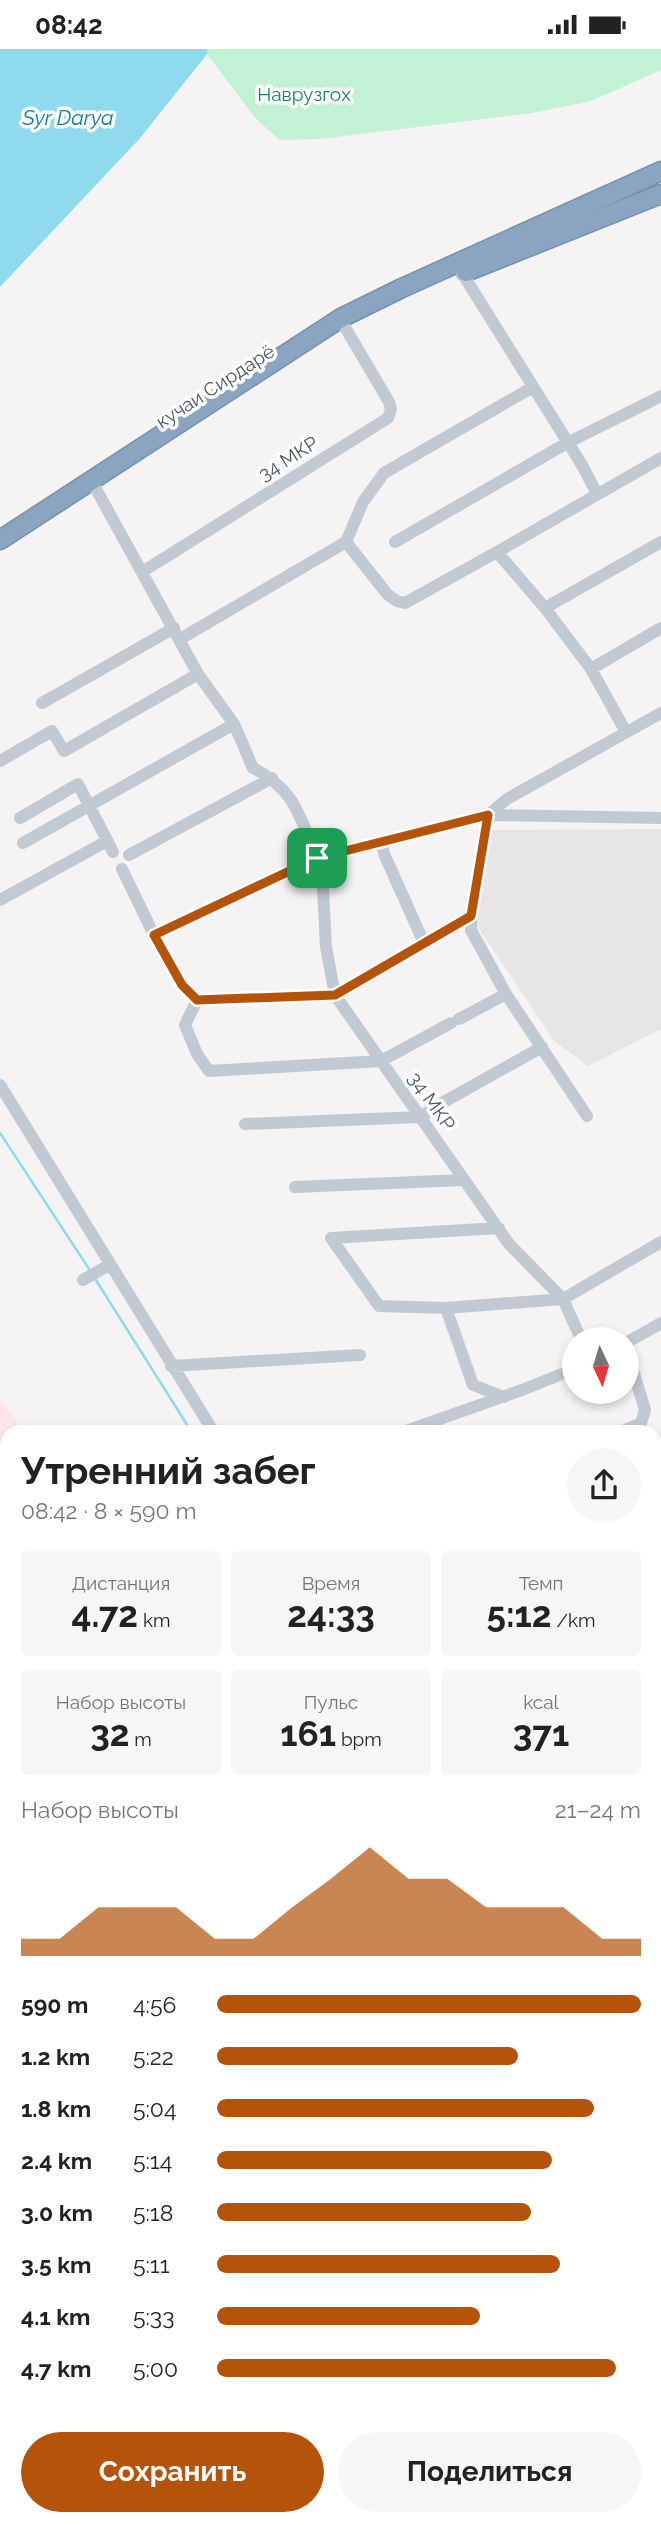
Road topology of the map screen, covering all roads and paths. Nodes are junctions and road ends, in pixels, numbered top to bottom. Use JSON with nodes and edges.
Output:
{"nodes":[{"id":1,"x":661,"y":171,"type":"edge"},
{"id":2,"x":661,"y":194,"type":"edge"},
{"id":3,"x":459,"y":268,"type":"junction"},
{"id":4,"x":346,"y":329,"type":"junction"},
{"id":5,"x":533,"y":387,"type":"junction"},
{"id":6,"x":661,"y":396,"type":"edge"},
{"id":7,"x":567,"y":443,"type":"junction"},
{"id":8,"x":661,"y":458,"type":"edge"},
{"id":9,"x":96,"y":489,"type":"junction"},
{"id":10,"x":597,"y":494,"type":"junction"},
{"id":11,"x":0,"y":540,"type":"edge"},
{"id":12,"x":346,"y":542,"type":"junction"},
{"id":13,"x":396,"y":542,"type":"dead end"},
{"id":14,"x":661,"y":542,"type":"edge"},
{"id":15,"x":0,"y":551,"type":"edge"},
{"id":16,"x":497,"y":552,"type":"junction"},
{"id":17,"x":142,"y":572,"type":"junction"},
{"id":18,"x":545,"y":608,"type":"junction"},
{"id":19,"x":661,"y":628,"type":"edge"},
{"id":20,"x":177,"y":633,"type":"junction"},
{"id":21,"x":591,"y":669,"type":"junction"},
{"id":22,"x":198,"y":674,"type":"junction"},
{"id":23,"x":42,"y":703,"type":"dead end"},
{"id":24,"x":661,"y":713,"type":"edge"},
{"id":25,"x":234,"y":725,"type":"junction"},
{"id":26,"x":626,"y":732,"type":"junction"},
{"id":27,"x":0,"y":761,"type":"edge"},
{"id":28,"x":272,"y":778,"type":"junction"},
{"id":29,"x":90,"y":807,"type":"junction"},
{"id":30,"x":488,"y":815,"type":"junction"},
{"id":31,"x":20,"y":818,"type":"dead end"},
{"id":32,"x":661,"y":818,"type":"edge"},
{"id":33,"x":381,"y":842,"type":"junction"},
{"id":34,"x":23,"y":843,"type":"dead end"},
{"id":35,"x":130,"y":855,"type":"dead end"},
{"id":36,"x":317,"y":858,"type":"junction"},
{"id":37,"x":122,"y":869,"type":"dead end"},
{"id":38,"x":0,"y":900,"type":"edge"},
{"id":39,"x":471,"y":916,"type":"junction"},
{"id":40,"x":154,"y":935,"type":"junction"},
{"id":41,"x":424,"y":943,"type":"junction"},
{"id":42,"x":506,"y":994,"type":"junction"},
{"id":43,"x":335,"y":995,"type":"junction"},
{"id":44,"x":197,"y":1000,"type":"junction"},
{"id":45,"x":542,"y":1047,"type":"junction"},
{"id":46,"x":381,"y":1061,"type":"junction"},
{"id":47,"x":0,"y":1085,"type":"edge"},
{"id":48,"x":587,"y":1116,"type":"dead end"},
{"id":49,"x":420,"y":1117,"type":"junction"},
{"id":50,"x":245,"y":1124,"type":"dead end"},
{"id":51,"x":464,"y":1180,"type":"junction"},
{"id":52,"x":295,"y":1187,"type":"dead end"},
{"id":53,"x":499,"y":1228,"type":"junction"},
{"id":54,"x":661,"y":1242,"type":"edge"},
{"id":55,"x":109,"y":1265,"type":"junction"},
{"id":56,"x":83,"y":1280,"type":"dead end"},
{"id":57,"x":563,"y":1299,"type":"junction"},
{"id":58,"x":446,"y":1308,"type":"junction"},
{"id":59,"x":661,"y":1323,"type":"edge"},
{"id":60,"x":576,"y":1327,"type":"edge"},
{"id":61,"x":639,"y":1337,"type":"edge"},
{"id":62,"x":360,"y":1355,"type":"dead end"},
{"id":63,"x":171,"y":1366,"type":"junction"},
{"id":64,"x":562,"y":1374,"type":"edge"},
{"id":65,"x":639,"y":1389,"type":"edge"},
{"id":66,"x":504,"y":1397,"type":"junction"},
{"id":67,"x":209,"y":1425,"type":"edge"},
{"id":68,"x":423,"y":1425,"type":"edge"},
{"id":69,"x":636,"y":1425,"type":"edge"}],
"edges":[{"from":1,"to":3,"type":"highway"},
{"from":2,"to":3,"type":"highway"},
{"from":3,"to":4,"type":"highway","name":"кучаи Сирдарё"},
{"from":3,"to":5,"type":"street"},
{"from":3,"to":11,"type":"highway"},
{"from":4,"to":9,"type":"highway","name":"кучаи Сирдарё"},
{"from":4,"to":17,"type":"street","name":"34 МКР"},
{"from":5,"to":7,"type":"street"},
{"from":5,"to":12,"type":"street"},
{"from":6,"to":7,"type":"street"},
{"from":7,"to":10,"type":"street"},
{"from":7,"to":13,"type":"street"},
{"from":8,"to":10,"type":"street"},
{"from":9,"to":15,"type":"highway","name":"кучаи Сирдарё"},
{"from":9,"to":17,"type":"street"},
{"from":10,"to":16,"type":"street"},
{"from":12,"to":16,"type":"street"},
{"from":12,"to":20,"type":"street"},
{"from":14,"to":18,"type":"street"},
{"from":16,"to":18,"type":"street"},
{"from":17,"to":20,"type":"street"},
{"from":18,"to":21,"type":"street"},
{"from":19,"to":21,"type":"street"},
{"from":20,"to":22,"type":"street"},
{"from":20,"to":23,"type":"street"},
{"from":21,"to":26,"type":"street"},
{"from":22,"to":25,"type":"street"},
{"from":22,"to":27,"type":"street"},
{"from":24,"to":26,"type":"street"},
{"from":25,"to":28,"type":"street"},
{"from":25,"to":29,"type":"street"},
{"from":26,"to":30,"type":"street"},
{"from":28,"to":35,"type":"street"},
{"from":28,"to":36,"type":"street"},
{"from":29,"to":31,"type":"street"},
{"from":29,"to":34,"type":"street"},
{"from":29,"to":38,"type":"street"},
{"from":30,"to":32,"type":"street"},
{"from":30,"to":33,"type":"street"},
{"from":30,"to":39,"type":"street"},
{"from":33,"to":36,"type":"street"},
{"from":33,"to":41,"type":"street"},
{"from":36,"to":40,"type":"street"},
{"from":36,"to":43,"type":"street"},
{"from":37,"to":40,"type":"street"},
{"from":39,"to":41,"type":"street"},
{"from":39,"to":42,"type":"street"},
{"from":40,"to":44,"type":"street"},
{"from":41,"to":43,"type":"street"},
{"from":42,"to":45,"type":"street"},
{"from":42,"to":46,"type":"street"},
{"from":43,"to":44,"type":"street"},
{"from":43,"to":46,"type":"street","name":"34 МКР"},
{"from":44,"to":46,"type":"street"},
{"from":45,"to":48,"type":"street"},
{"from":45,"to":49,"type":"street"},
{"from":46,"to":49,"type":"street","name":"34 МКР"},
{"from":47,"to":55,"type":"street"},
{"from":49,"to":50,"type":"street"},
{"from":49,"to":51,"type":"street","name":"34 МКР"},
{"from":51,"to":52,"type":"street"},
{"from":51,"to":53,"type":"street","name":"34 МКР"},
{"from":53,"to":57,"type":"street","name":"34 МКР"},
{"from":53,"to":58,"type":"street"},
{"from":54,"to":57,"type":"street"},
{"from":55,"to":56,"type":"street"},
{"from":55,"to":63,"type":"street"},
{"from":57,"to":58,"type":"street"},
{"from":57,"to":60,"type":"street","name":"34 МКР"},
{"from":58,"to":66,"type":"street"},
{"from":59,"to":61,"type":"street"},
{"from":62,"to":63,"type":"street"},
{"from":63,"to":67,"type":"street"},
{"from":64,"to":66,"type":"street"},
{"from":65,"to":69,"type":"street"},
{"from":66,"to":68,"type":"street"}]}
